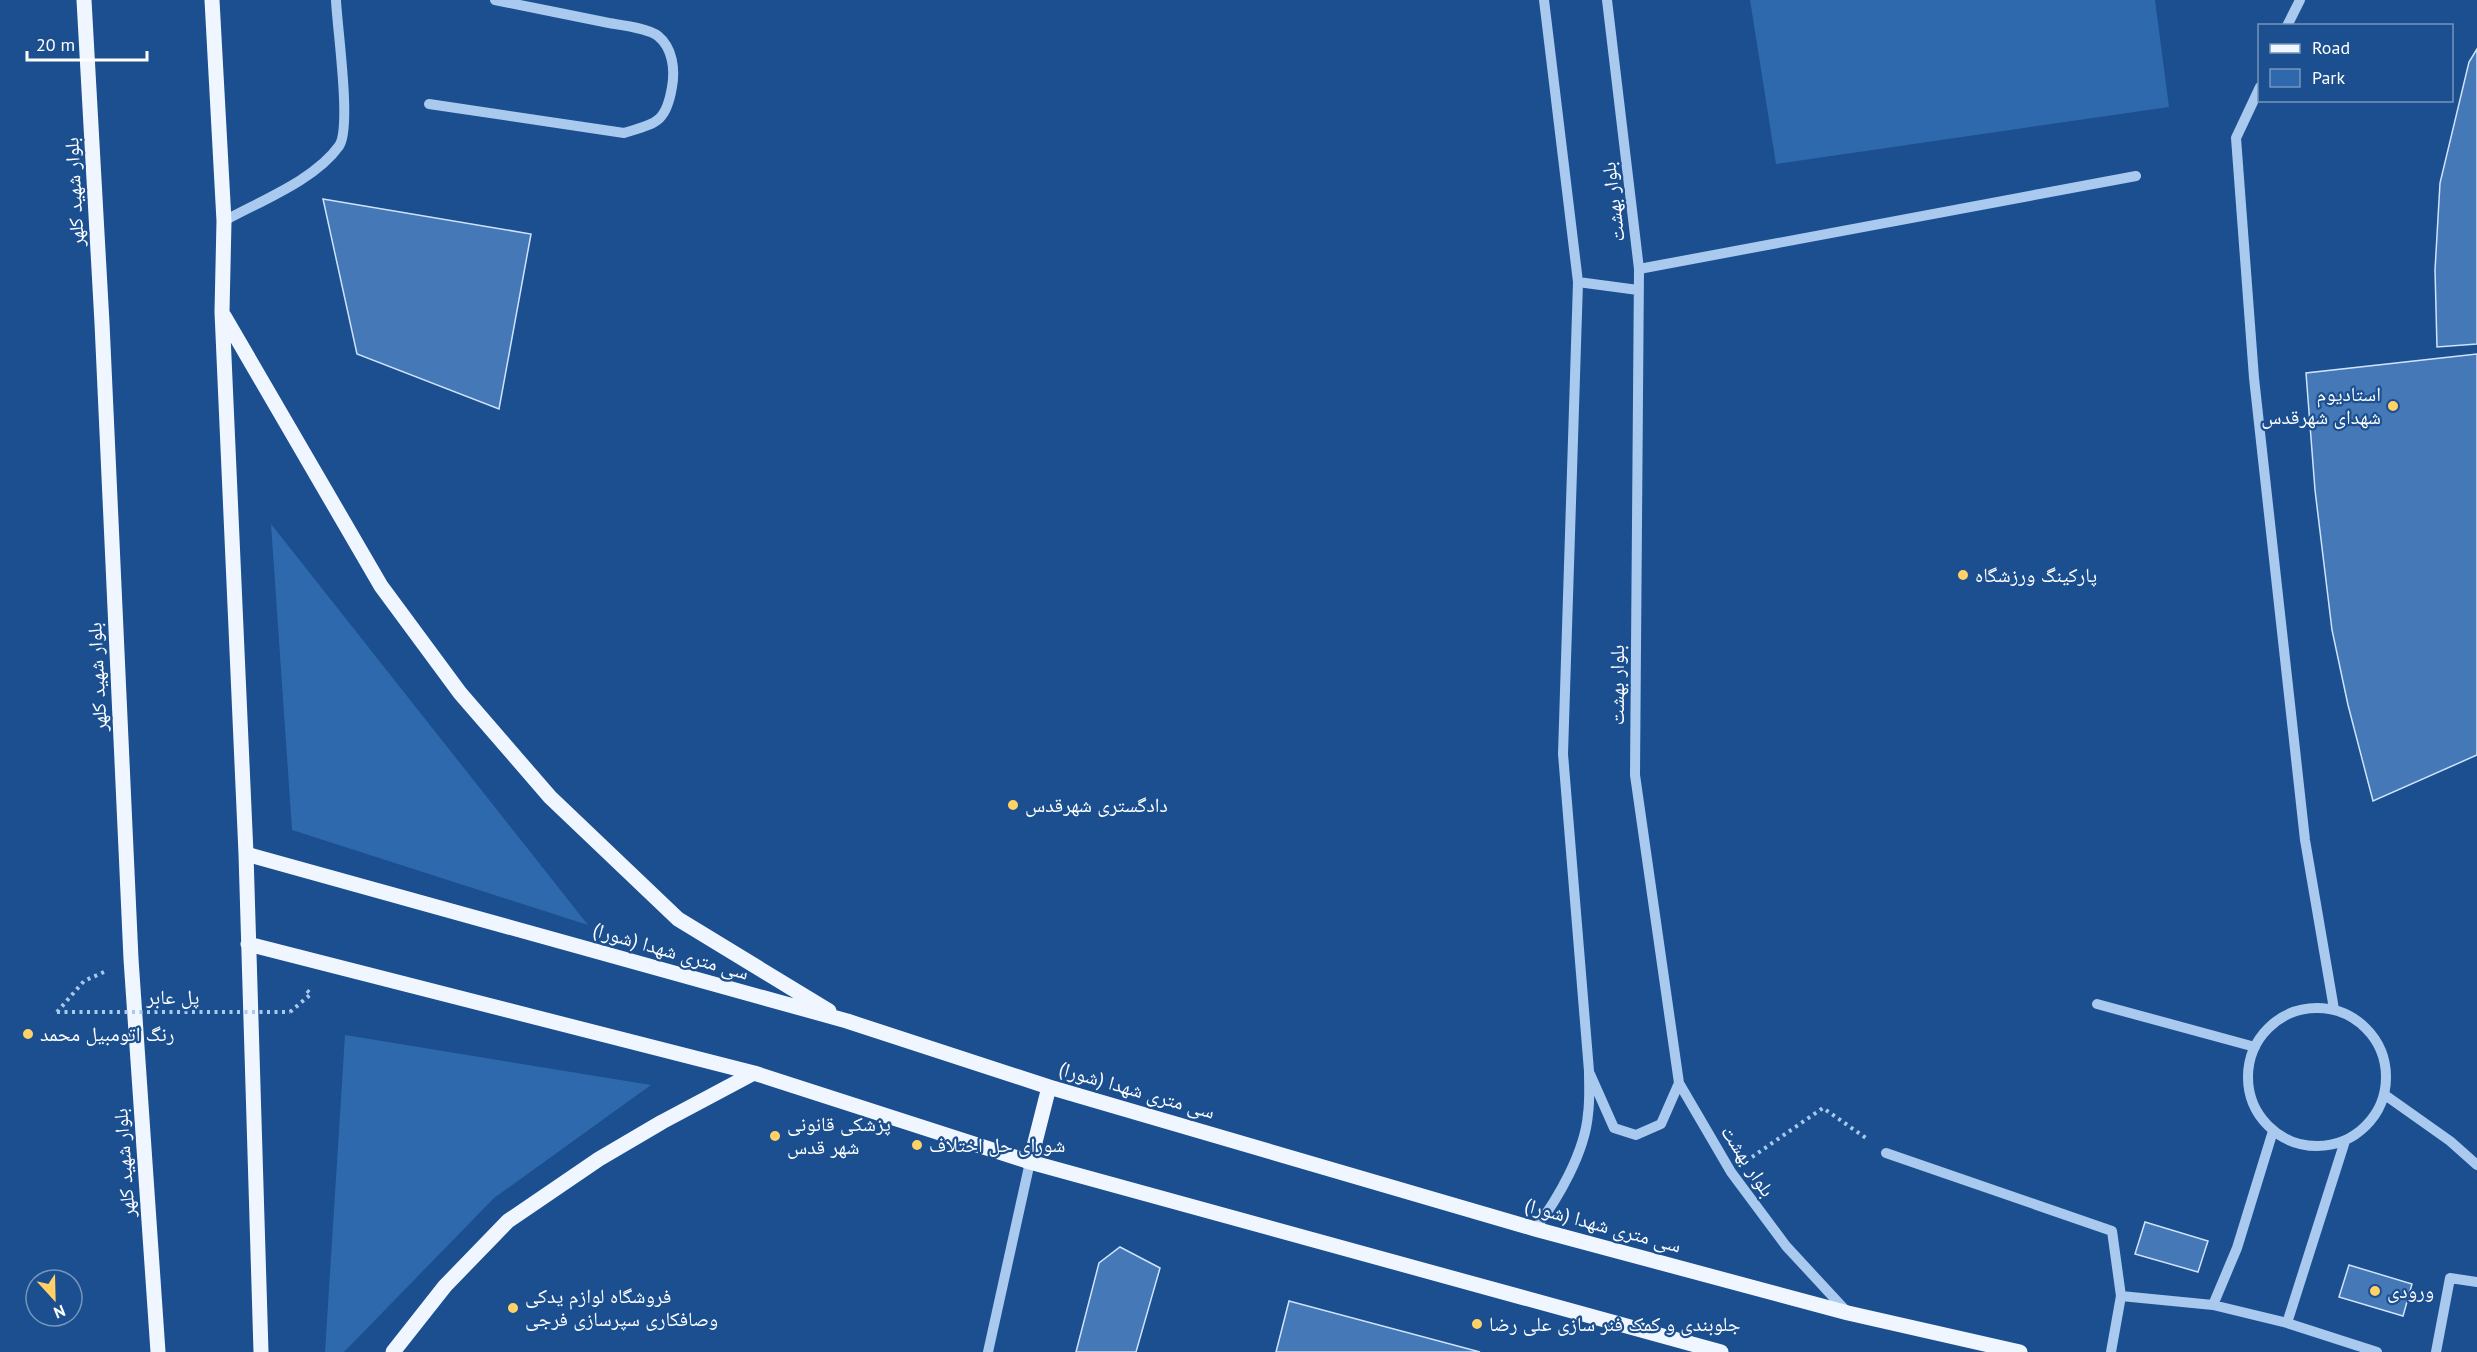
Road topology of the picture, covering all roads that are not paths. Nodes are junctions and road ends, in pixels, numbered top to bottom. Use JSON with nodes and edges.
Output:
{"nodes":[{"id":1,"x":84,"y":0,"type":"edge"},
{"id":2,"x":212,"y":0,"type":"edge"},
{"id":3,"x":336,"y":0,"type":"edge"},
{"id":4,"x":495,"y":0,"type":"edge"},
{"id":5,"x":1544,"y":0,"type":"edge"},
{"id":6,"x":1607,"y":0,"type":"edge"},
{"id":7,"x":2300,"y":0,"type":"edge"},
{"id":8,"x":2288,"y":24,"type":"edge"},
{"id":9,"x":2258,"y":89,"type":"edge"},
{"id":10,"x":429,"y":104,"type":"dead end"},
{"id":11,"x":2136,"y":176,"type":"dead end"},
{"id":12,"x":224,"y":221,"type":"junction"},
{"id":13,"x":1639,"y":269,"type":"junction"},
{"id":14,"x":1578,"y":282,"type":"junction"},
{"id":15,"x":1638,"y":290,"type":"junction"},
{"id":16,"x":222,"y":312,"type":"junction"},
{"id":17,"x":246,"y":854,"type":"junction"},
{"id":18,"x":248,"y":944,"type":"junction"},
{"id":19,"x":2097,"y":1004,"type":"dead end"},
{"id":20,"x":2334,"y":1009,"type":"junction"},
{"id":21,"x":847,"y":1022,"type":"junction"},
{"id":22,"x":2255,"y":1047,"type":"junction"},
{"id":23,"x":1588,"y":1071,"type":"junction"},
{"id":24,"x":754,"y":1072,"type":"junction"},
{"id":25,"x":1679,"y":1083,"type":"junction"},
{"id":26,"x":1049,"y":1087,"type":"junction"},
{"id":27,"x":2385,"y":1095,"type":"junction"},
{"id":28,"x":2273,"y":1131,"type":"junction"},
{"id":29,"x":2345,"y":1141,"type":"junction"},
{"id":30,"x":1886,"y":1153,"type":"road end"},
{"id":31,"x":1030,"y":1162,"type":"junction"},
{"id":32,"x":2477,"y":1165,"type":"edge"},
{"id":33,"x":1535,"y":1229,"type":"junction"},
{"id":34,"x":2477,"y":1282,"type":"edge"},
{"id":35,"x":2121,"y":1296,"type":"junction"},
{"id":36,"x":2213,"y":1305,"type":"junction"},
{"id":37,"x":1848,"y":1313,"type":"junction"},
{"id":38,"x":2287,"y":1323,"type":"junction"},
{"id":39,"x":158,"y":1352,"type":"edge"},
{"id":40,"x":261,"y":1352,"type":"edge"},
{"id":41,"x":393,"y":1352,"type":"edge"},
{"id":42,"x":988,"y":1352,"type":"edge"},
{"id":43,"x":1722,"y":1352,"type":"edge"},
{"id":44,"x":2020,"y":1352,"type":"edge"},
{"id":45,"x":2111,"y":1352,"type":"edge"},
{"id":46,"x":2377,"y":1352,"type":"edge"},
{"id":47,"x":2436,"y":1352,"type":"edge"}],
"edges":[{"from":1,"to":39,"type":"main road","name":"بلوار شهید کلهر"},
{"from":2,"to":12,"type":"main road"},
{"from":3,"to":12,"type":"street"},
{"from":4,"to":10,"type":"street"},
{"from":5,"to":14,"type":"street"},
{"from":6,"to":13,"type":"street","name":"بلوار بهشت"},
{"from":7,"to":8,"type":"street"},
{"from":9,"to":20,"type":"street"},
{"from":11,"to":13,"type":"street"},
{"from":12,"to":16,"type":"main road"},
{"from":13,"to":15,"type":"street","name":"بلوار بهشت"},
{"from":14,"to":15,"type":"street"},
{"from":14,"to":23,"type":"street"},
{"from":15,"to":25,"type":"street","name":"بلوار بهشت"},
{"from":16,"to":17,"type":"main road"},
{"from":16,"to":21,"type":"main road"},
{"from":17,"to":18,"type":"main road"},
{"from":17,"to":21,"type":"main road","name":"سی متری شهدا (شورا)"},
{"from":18,"to":24,"type":"main road"},
{"from":18,"to":40,"type":"main road"},
{"from":19,"to":22,"type":"street"},
{"from":20,"to":22,"type":"street"},
{"from":20,"to":27,"type":"street"},
{"from":21,"to":26,"type":"main road","name":"سی متری شهدا (شورا)"},
{"from":22,"to":28,"type":"street"},
{"from":23,"to":25,"type":"street"},
{"from":23,"to":33,"type":"street"},
{"from":24,"to":31,"type":"main road"},
{"from":24,"to":41,"type":"main road"},
{"from":25,"to":37,"type":"street","name":"بلوار بهشت"},
{"from":26,"to":31,"type":"main road"},
{"from":26,"to":33,"type":"main road","name":"سی متری شهدا (شورا)"},
{"from":27,"to":29,"type":"street"},
{"from":27,"to":32,"type":"street"},
{"from":28,"to":29,"type":"street"},
{"from":28,"to":36,"type":"street"},
{"from":29,"to":38,"type":"street"},
{"from":30,"to":35,"type":"street"},
{"from":31,"to":42,"type":"street"},
{"from":31,"to":43,"type":"main road"},
{"from":33,"to":37,"type":"main road","name":"سی متری شهدا (شورا)"},
{"from":34,"to":47,"type":"street"},
{"from":35,"to":36,"type":"street"},
{"from":35,"to":45,"type":"street"},
{"from":36,"to":38,"type":"street"},
{"from":37,"to":44,"type":"main road","name":"سی متری شهدا (شورا)"},
{"from":38,"to":46,"type":"street"}]}
